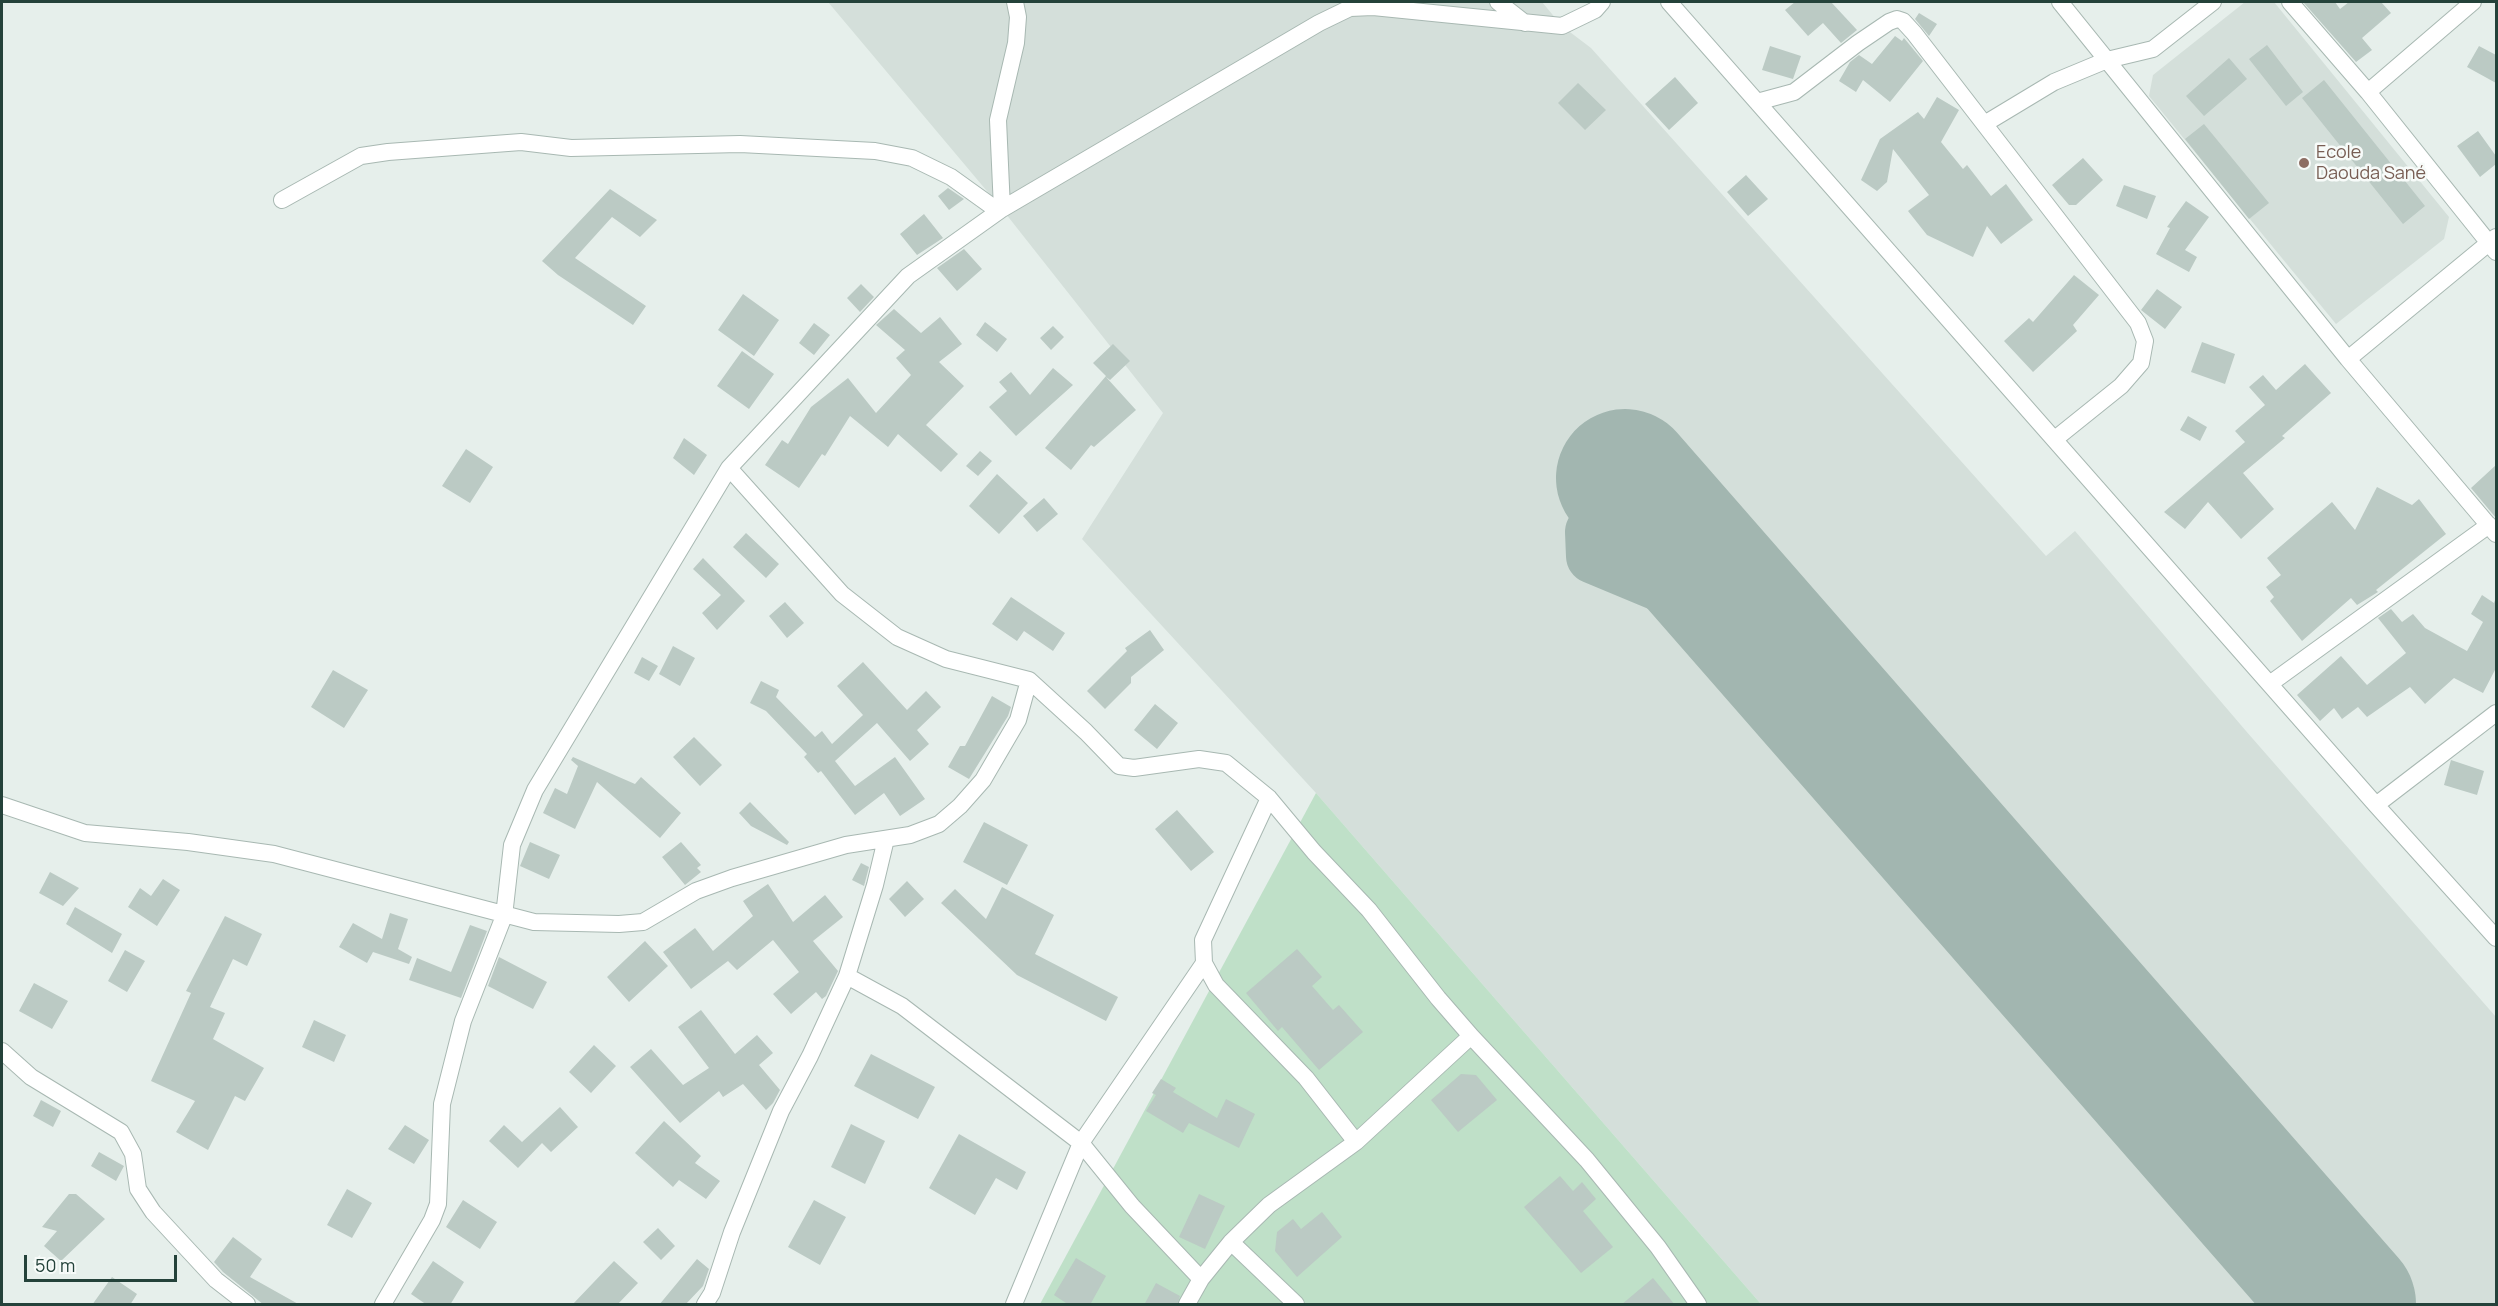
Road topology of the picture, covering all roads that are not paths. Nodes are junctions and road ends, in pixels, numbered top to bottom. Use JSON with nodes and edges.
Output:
{"nodes":[{"id":1,"x":1015,"y":2,"type":"edge"},
{"id":2,"x":1498,"y":2,"type":"edge"},
{"id":3,"x":1602,"y":2,"type":"edge"},
{"id":4,"x":1669,"y":2,"type":"edge"},
{"id":5,"x":2060,"y":2,"type":"edge"},
{"id":6,"x":2213,"y":2,"type":"edge"},
{"id":7,"x":2290,"y":2,"type":"edge"},
{"id":8,"x":2473,"y":2,"type":"edge"},
{"id":9,"x":1525,"y":23,"type":"junction"},
{"id":10,"x":2107,"y":60,"type":"junction"},
{"id":11,"x":2368,"y":92,"type":"junction"},
{"id":12,"x":1757,"y":102,"type":"junction"},
{"id":13,"x":1986,"y":123,"type":"junction"},
{"id":14,"x":282,"y":200,"type":"dead end"},
{"id":15,"x":1002,"y":209,"type":"junction"},
{"id":16,"x":2494,"y":244,"type":"edge"},
{"id":17,"x":2348,"y":359,"type":"junction"},
{"id":18,"x":2055,"y":439,"type":"junction"},
{"id":19,"x":729,"y":468,"type":"junction"},
{"id":20,"x":2493,"y":530,"type":"edge"},
{"id":21,"x":1029,"y":680,"type":"junction"},
{"id":22,"x":2271,"y":683,"type":"junction"},
{"id":23,"x":2496,"y":713,"type":"edge"},
{"id":24,"x":1269,"y":798,"type":"junction"},
{"id":25,"x":2,"y":805,"type":"edge"},
{"id":26,"x":2376,"y":805,"type":"junction"},
{"id":27,"x":886,"y":839,"type":"junction"},
{"id":28,"x":504,"y":916,"type":"junction"},
{"id":29,"x":2496,"y":938,"type":"edge"},
{"id":30,"x":1204,"y":963,"type":"junction"},
{"id":31,"x":847,"y":976,"type":"junction"},
{"id":32,"x":1471,"y":1036,"type":"junction"},
{"id":33,"x":2,"y":1051,"type":"edge"},
{"id":34,"x":1356,"y":1142,"type":"junction"},
{"id":35,"x":1081,"y":1143,"type":"junction"},
{"id":36,"x":1231,"y":1242,"type":"junction"},
{"id":37,"x":1201,"y":1279,"type":"junction"},
{"id":38,"x":247,"y":1305,"type":"edge"},
{"id":39,"x":383,"y":1305,"type":"edge"},
{"id":40,"x":705,"y":1305,"type":"edge"},
{"id":41,"x":1014,"y":1305,"type":"edge"},
{"id":42,"x":1187,"y":1305,"type":"edge"},
{"id":43,"x":1296,"y":1305,"type":"edge"},
{"id":44,"x":1698,"y":1305,"type":"edge"}],
"edges":[{"from":1,"to":15,"type":"street"},
{"from":2,"to":9,"type":"street"},
{"from":3,"to":9,"type":"street"},
{"from":4,"to":12,"type":"street"},
{"from":5,"to":10,"type":"street"},
{"from":6,"to":10,"type":"street"},
{"from":7,"to":11,"type":"street"},
{"from":8,"to":11,"type":"street"},
{"from":9,"to":15,"type":"street"},
{"from":10,"to":13,"type":"street"},
{"from":10,"to":17,"type":"street"},
{"from":11,"to":16,"type":"street"},
{"from":12,"to":13,"type":"street"},
{"from":12,"to":18,"type":"street"},
{"from":13,"to":18,"type":"street"},
{"from":14,"to":15,"type":"street"},
{"from":15,"to":19,"type":"street"},
{"from":16,"to":17,"type":"street"},
{"from":17,"to":20,"type":"street"},
{"from":18,"to":22,"type":"street"},
{"from":19,"to":21,"type":"street"},
{"from":19,"to":28,"type":"street"},
{"from":20,"to":22,"type":"street"},
{"from":21,"to":24,"type":"street"},
{"from":21,"to":27,"type":"street"},
{"from":22,"to":26,"type":"street"},
{"from":23,"to":26,"type":"street"},
{"from":24,"to":30,"type":"street"},
{"from":24,"to":32,"type":"street"},
{"from":25,"to":28,"type":"street"},
{"from":26,"to":29,"type":"street"},
{"from":27,"to":28,"type":"street"},
{"from":27,"to":31,"type":"street"},
{"from":28,"to":39,"type":"street"},
{"from":30,"to":34,"type":"street"},
{"from":30,"to":35,"type":"street"},
{"from":31,"to":35,"type":"street"},
{"from":31,"to":40,"type":"street"},
{"from":32,"to":34,"type":"street"},
{"from":32,"to":44,"type":"street"},
{"from":33,"to":38,"type":"street"},
{"from":34,"to":36,"type":"street"},
{"from":35,"to":37,"type":"street"},
{"from":35,"to":41,"type":"street"},
{"from":36,"to":37,"type":"street"},
{"from":36,"to":43,"type":"street"},
{"from":37,"to":42,"type":"street"}]}
